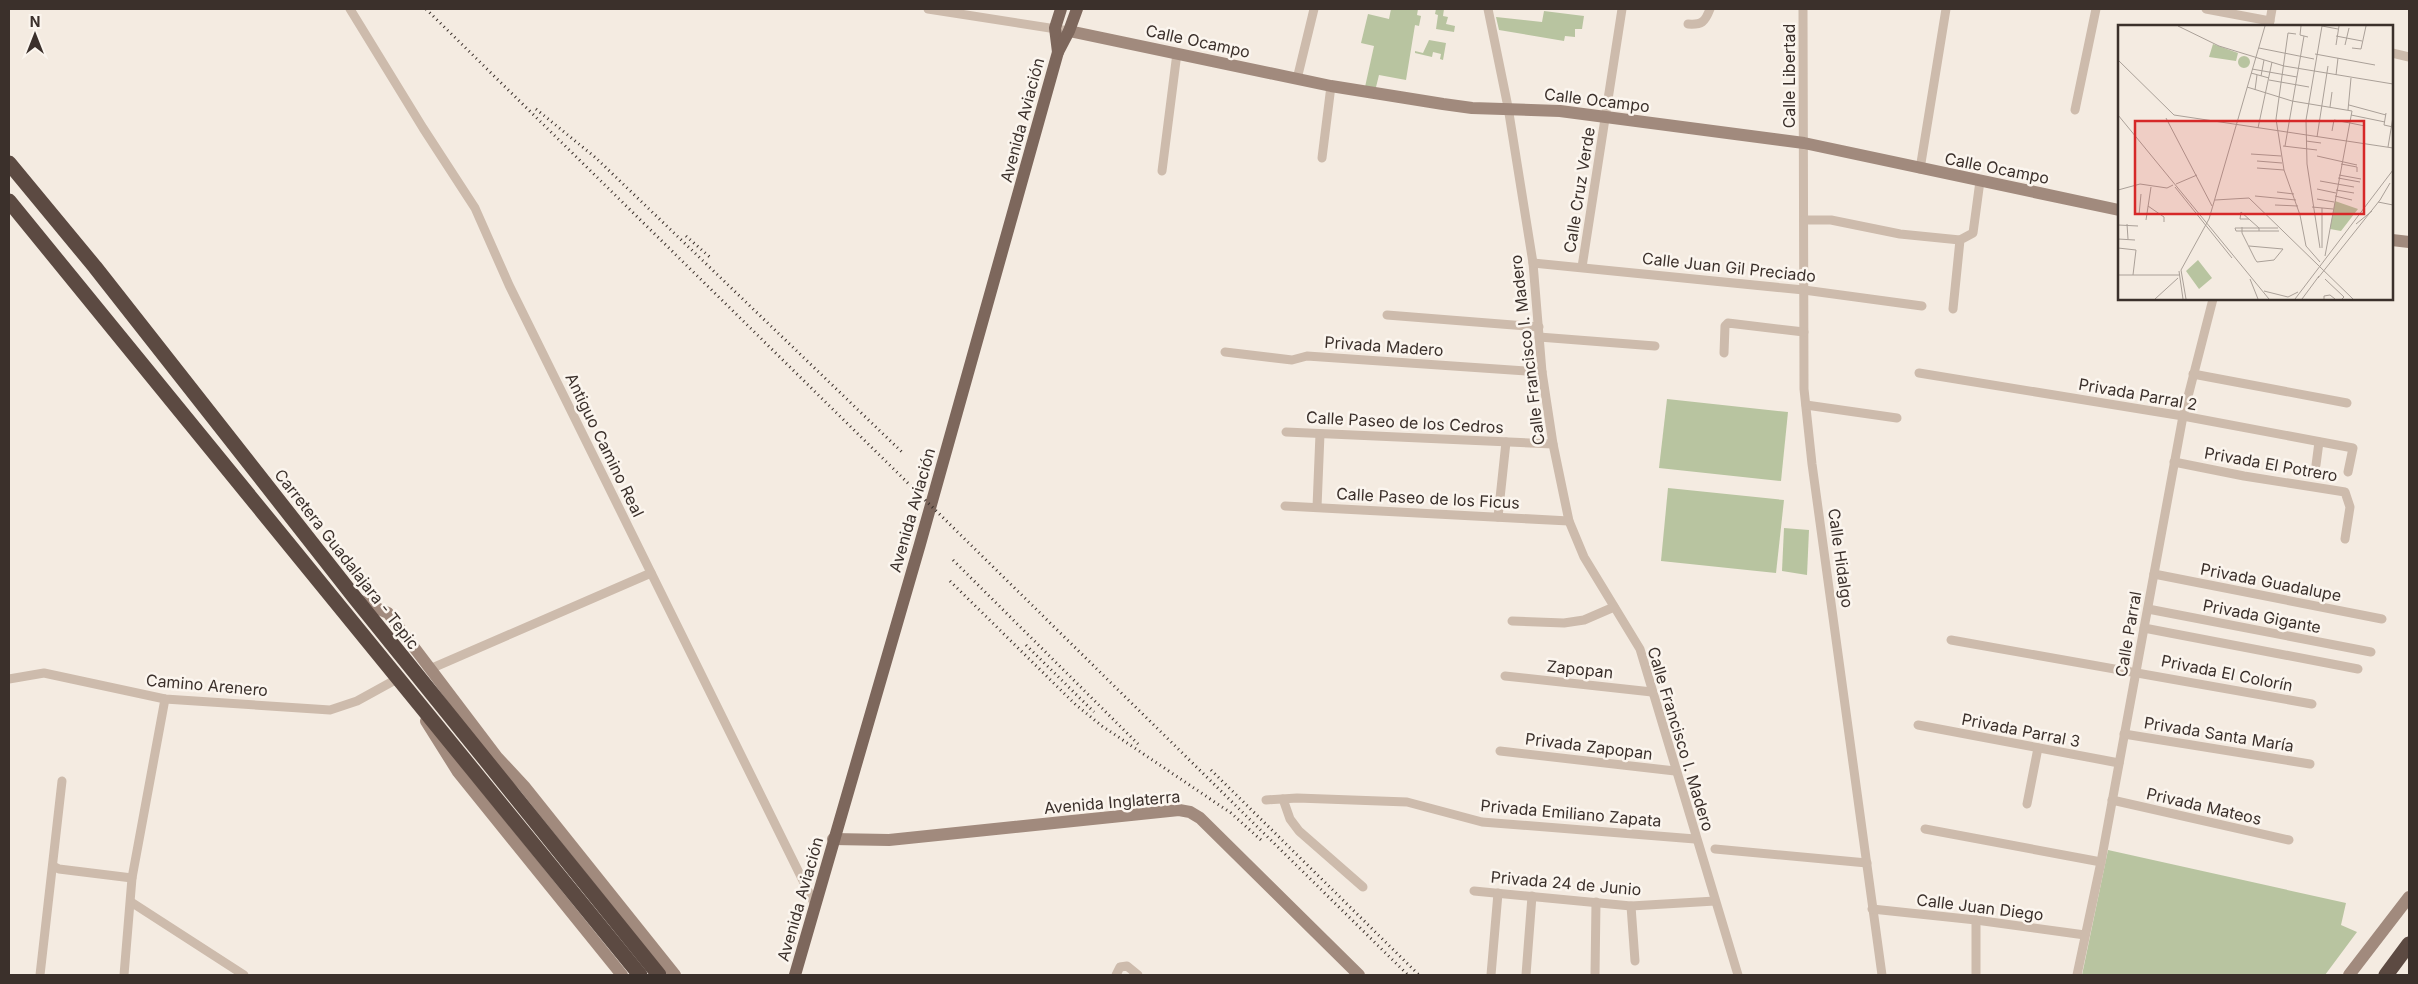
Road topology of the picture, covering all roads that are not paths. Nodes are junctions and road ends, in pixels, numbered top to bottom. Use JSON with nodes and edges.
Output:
{"nodes":[{"id":1,"x":350,"y":9,"type":"edge"},
{"id":2,"x":928,"y":9,"type":"edge"},
{"id":3,"x":1061,"y":9,"type":"edge"},
{"id":4,"x":1077,"y":9,"type":"edge"},
{"id":5,"x":1314,"y":9,"type":"edge"},
{"id":6,"x":1488,"y":9,"type":"edge"},
{"id":7,"x":1622,"y":9,"type":"edge"},
{"id":8,"x":1710,"y":9,"type":"edge"},
{"id":9,"x":1803,"y":9,"type":"edge"},
{"id":10,"x":1946,"y":9,"type":"edge"},
{"id":11,"x":2096,"y":9,"type":"edge"},
{"id":12,"x":2206,"y":9,"type":"edge"},
{"id":13,"x":2272,"y":9,"type":"edge"},
{"id":14,"x":1688,"y":24,"type":"dead end"},
{"id":15,"x":2269,"y":24,"type":"edge"},
{"id":16,"x":1055,"y":28,"type":"junction"},
{"id":17,"x":1069,"y":30,"type":"junction"},
{"id":18,"x":1058,"y":52,"type":"junction"},
{"id":19,"x":1177,"y":53,"type":"junction"},
{"id":20,"x":2393,"y":54,"type":"edge"},
{"id":21,"x":2409,"y":57,"type":"edge"},
{"id":22,"x":1297,"y":79,"type":"junction"},
{"id":23,"x":1332,"y":86,"type":"junction"},
{"id":24,"x":1508,"y":108,"type":"junction"},
{"id":25,"x":2075,"y":110,"type":"dead end"},
{"id":26,"x":1605,"y":117,"type":"junction"},
{"id":27,"x":1804,"y":143,"type":"junction"},
{"id":28,"x":1322,"y":158,"type":"dead end"},
{"id":29,"x":9,"y":163,"type":"edge"},
{"id":30,"x":1920,"y":169,"type":"junction"},
{"id":31,"x":1162,"y":171,"type":"dead end"},
{"id":32,"x":1980,"y":181,"type":"junction"},
{"id":33,"x":9,"y":201,"type":"edge"},
{"id":34,"x":2118,"y":210,"type":"edge"},
{"id":35,"x":1804,"y":220,"type":"junction"},
{"id":36,"x":1960,"y":240,"type":"junction"},
{"id":37,"x":2393,"y":240,"type":"edge"},
{"id":38,"x":2409,"y":242,"type":"edge"},
{"id":39,"x":1533,"y":263,"type":"junction"},
{"id":40,"x":1582,"y":268,"type":"junction"},
{"id":41,"x":1804,"y":290,"type":"junction"},
{"id":42,"x":2212,"y":300,"type":"edge"},
{"id":43,"x":1922,"y":306,"type":"dead end"},
{"id":44,"x":1953,"y":309,"type":"dead end"},
{"id":45,"x":1387,"y":316,"type":"dead end"},
{"id":46,"x":1539,"y":327,"type":"junction"},
{"id":47,"x":1804,"y":332,"type":"junction"},
{"id":48,"x":1539,"y":337,"type":"junction"},
{"id":49,"x":1655,"y":346,"type":"dead end"},
{"id":50,"x":1225,"y":352,"type":"dead end"},
{"id":51,"x":1724,"y":353,"type":"dead end"},
{"id":52,"x":1542,"y":372,"type":"junction"},
{"id":53,"x":1918,"y":373,"type":"dead end"},
{"id":54,"x":2193,"y":374,"type":"junction"},
{"id":55,"x":2347,"y":403,"type":"dead end"},
{"id":56,"x":1806,"y":405,"type":"junction"},
{"id":57,"x":2183,"y":416,"type":"junction"},
{"id":58,"x":1898,"y":418,"type":"dead end"},
{"id":59,"x":1286,"y":432,"type":"dead end"},
{"id":60,"x":1320,"y":434,"type":"junction"},
{"id":61,"x":1506,"y":442,"type":"junction"},
{"id":62,"x":2319,"y":442,"type":"junction"},
{"id":63,"x":1553,"y":444,"type":"junction"},
{"id":64,"x":2174,"y":462,"type":"junction"},
{"id":65,"x":2316,"y":466,"type":"dead end"},
{"id":66,"x":2348,"y":472,"type":"dead end"},
{"id":67,"x":1286,"y":506,"type":"dead end"},
{"id":68,"x":1317,"y":507,"type":"junction"},
{"id":69,"x":1498,"y":517,"type":"junction"},
{"id":70,"x":1569,"y":520,"type":"junction"},
{"id":71,"x":2345,"y":539,"type":"dead end"},
{"id":72,"x":651,"y":573,"type":"junction"},
{"id":73,"x":2154,"y":574,"type":"junction"},
{"id":74,"x":355,"y":598,"type":"junction"},
{"id":75,"x":1614,"y":607,"type":"junction"},
{"id":76,"x":2148,"y":608,"type":"junction"},
{"id":77,"x":2382,"y":619,"type":"dead end"},
{"id":78,"x":1512,"y":621,"type":"dead end"},
{"id":79,"x":2144,"y":628,"type":"junction"},
{"id":80,"x":1951,"y":640,"type":"dead end"},
{"id":81,"x":2371,"y":652,"type":"dead end"},
{"id":82,"x":430,"y":669,"type":"junction"},
{"id":83,"x":2358,"y":669,"type":"dead end"},
{"id":84,"x":2137,"y":672,"type":"junction"},
{"id":85,"x":1505,"y":676,"type":"dead end"},
{"id":86,"x":398,"y":679,"type":"junction"},
{"id":87,"x":9,"y":680,"type":"edge"},
{"id":88,"x":407,"y":691,"type":"junction"},
{"id":89,"x":1652,"y":692,"type":"junction"},
{"id":90,"x":165,"y":699,"type":"junction"},
{"id":91,"x":2312,"y":704,"type":"dead end"},
{"id":92,"x":1918,"y":725,"type":"dead end"},
{"id":93,"x":2124,"y":734,"type":"junction"},
{"id":94,"x":2038,"y":748,"type":"junction"},
{"id":95,"x":1500,"y":751,"type":"dead end"},
{"id":96,"x":2119,"y":763,"type":"junction"},
{"id":97,"x":2310,"y":764,"type":"dead end"},
{"id":98,"x":1675,"y":771,"type":"junction"},
{"id":99,"x":62,"y":781,"type":"dead end"},
{"id":100,"x":1266,"y":800,"type":"dead end"},
{"id":101,"x":1284,"y":800,"type":"junction"},
{"id":102,"x":2112,"y":800,"type":"junction"},
{"id":103,"x":2026,"y":804,"type":"dead end"},
{"id":104,"x":1925,"y":829,"type":"dead end"},
{"id":105,"x":833,"y":839,"type":"junction"},
{"id":106,"x":1695,"y":839,"type":"junction"},
{"id":107,"x":2289,"y":840,"type":"dead end"},
{"id":108,"x":1714,"y":849,"type":"dead end"},
{"id":109,"x":2101,"y":862,"type":"junction"},
{"id":110,"x":1867,"y":863,"type":"junction"},
{"id":111,"x":53,"y":866,"type":"junction"},
{"id":112,"x":132,"y":878,"type":"junction"},
{"id":113,"x":1363,"y":887,"type":"dead end"},
{"id":114,"x":1474,"y":891,"type":"dead end"},
{"id":115,"x":1498,"y":893,"type":"junction"},
{"id":116,"x":1532,"y":896,"type":"junction"},
{"id":117,"x":2409,"y":897,"type":"edge"},
{"id":118,"x":1715,"y":901,"type":"junction"},
{"id":119,"x":131,"y":902,"type":"junction"},
{"id":120,"x":1596,"y":902,"type":"junction"},
{"id":121,"x":815,"y":905,"type":"junction"},
{"id":122,"x":1631,"y":906,"type":"junction"},
{"id":123,"x":1872,"y":909,"type":"junction"},
{"id":124,"x":1976,"y":920,"type":"junction"},
{"id":125,"x":2084,"y":935,"type":"junction"},
{"id":126,"x":2409,"y":944,"type":"edge"},
{"id":127,"x":1635,"y":961,"type":"dead end"},
{"id":128,"x":226,"y":964,"type":"junction"},
{"id":129,"x":40,"y":975,"type":"edge"},
{"id":130,"x":124,"y":975,"type":"edge"},
{"id":131,"x":230,"y":975,"type":"edge"},
{"id":132,"x":242,"y":975,"type":"edge"},
{"id":133,"x":622,"y":975,"type":"edge"},
{"id":134,"x":640,"y":975,"type":"edge"},
{"id":135,"x":659,"y":975,"type":"edge"},
{"id":136,"x":675,"y":975,"type":"edge"},
{"id":137,"x":795,"y":975,"type":"edge"},
{"id":138,"x":1116,"y":975,"type":"edge"},
{"id":139,"x":1138,"y":975,"type":"edge"},
{"id":140,"x":1359,"y":975,"type":"edge"},
{"id":141,"x":1491,"y":975,"type":"edge"},
{"id":142,"x":1526,"y":975,"type":"edge"},
{"id":143,"x":1595,"y":975,"type":"edge"},
{"id":144,"x":1738,"y":975,"type":"edge"},
{"id":145,"x":1882,"y":975,"type":"edge"},
{"id":146,"x":1976,"y":975,"type":"edge"},
{"id":147,"x":2077,"y":975,"type":"edge"},
{"id":148,"x":2349,"y":975,"type":"edge"},
{"id":149,"x":2386,"y":975,"type":"edge"}],
"edges":[{"from":1,"to":72,"type":"street","name":"Antiguo Camino Real"},
{"from":2,"to":16,"type":"street"},
{"from":3,"to":16,"type":"main road","name":"Avenida Aviación"},
{"from":4,"to":17,"type":"main road","name":"Avenida Aviación"},
{"from":5,"to":22,"type":"street"},
{"from":6,"to":24,"type":"street","name":"Calle Francisco I. Madero"},
{"from":7,"to":26,"type":"street","name":"Calle Cruz Verde"},
{"from":8,"to":14,"type":"street"},
{"from":9,"to":27,"type":"street","name":"Calle Libertad"},
{"from":10,"to":30,"type":"street"},
{"from":11,"to":25,"type":"street"},
{"from":12,"to":15,"type":"street"},
{"from":13,"to":15,"type":"street"},
{"from":16,"to":17,"type":"street"},
{"from":16,"to":18,"type":"main road","name":"Avenida Aviación"},
{"from":17,"to":18,"type":"main road","name":"Avenida Aviación"},
{"from":17,"to":19,"type":"street","name":"Calle Ocampo"},
{"from":18,"to":105,"type":"main road","name":"Avenida Aviación"},
{"from":19,"to":22,"type":"street","name":"Calle Ocampo"},
{"from":19,"to":31,"type":"street"},
{"from":20,"to":21,"type":"street"},
{"from":22,"to":23,"type":"street","name":"Calle Ocampo"},
{"from":23,"to":24,"type":"street","name":"Calle Ocampo"},
{"from":23,"to":28,"type":"street"},
{"from":24,"to":26,"type":"street","name":"Calle Ocampo"},
{"from":24,"to":39,"type":"street","name":"Calle Francisco I. Madero"},
{"from":26,"to":27,"type":"street","name":"Calle Ocampo"},
{"from":26,"to":40,"type":"street","name":"Calle Cruz Verde"},
{"from":27,"to":30,"type":"street","name":"Calle Ocampo"},
{"from":27,"to":35,"type":"street","name":"Calle Hidalgo"},
{"from":29,"to":74,"type":"highway","name":"Carretera Guadalajara - Tepic"},
{"from":30,"to":32,"type":"street","name":"Calle Ocampo"},
{"from":32,"to":34,"type":"street","name":"Calle Ocampo"},
{"from":32,"to":36,"type":"street"},
{"from":33,"to":86,"type":"highway","name":"Carretera Guadalajara - Tepic"},
{"from":35,"to":36,"type":"street"},
{"from":35,"to":41,"type":"street","name":"Calle Hidalgo"},
{"from":36,"to":44,"type":"street"},
{"from":37,"to":38,"type":"street"},
{"from":39,"to":40,"type":"street","name":"Calle Juan Gil Preciado"},
{"from":39,"to":46,"type":"street","name":"Calle Francisco I. Madero"},
{"from":40,"to":41,"type":"street","name":"Calle Juan Gil Preciado"},
{"from":41,"to":43,"type":"street","name":"Calle Juan Gil Preciado"},
{"from":41,"to":47,"type":"street","name":"Calle Hidalgo"},
{"from":42,"to":54,"type":"street","name":"Calle Parral"},
{"from":45,"to":46,"type":"street"},
{"from":46,"to":48,"type":"street","name":"Calle Francisco I. Madero"},
{"from":47,"to":51,"type":"street"},
{"from":47,"to":56,"type":"street","name":"Calle Hidalgo"},
{"from":48,"to":49,"type":"street"},
{"from":48,"to":52,"type":"street","name":"Calle Francisco I. Madero"},
{"from":50,"to":52,"type":"street","name":"Privada Madero"},
{"from":52,"to":63,"type":"street","name":"Calle Francisco I. Madero"},
{"from":53,"to":57,"type":"street","name":"Privada Parral 2"},
{"from":54,"to":55,"type":"street","name":"Privada Parral 2"},
{"from":54,"to":57,"type":"street","name":"Calle Parral"},
{"from":56,"to":58,"type":"street"},
{"from":56,"to":110,"type":"street","name":"Calle Hidalgo"},
{"from":57,"to":62,"type":"street","name":"Privada Parral 2"},
{"from":57,"to":64,"type":"street","name":"Calle Parral"},
{"from":59,"to":60,"type":"street","name":"Calle Paseo de los Cedros"},
{"from":60,"to":61,"type":"street","name":"Calle Paseo de los Cedros"},
{"from":60,"to":68,"type":"street"},
{"from":61,"to":63,"type":"street","name":"Calle Paseo de los Cedros"},
{"from":61,"to":69,"type":"street"},
{"from":62,"to":65,"type":"street"},
{"from":62,"to":66,"type":"street","name":"Privada Parral 2"},
{"from":63,"to":70,"type":"street","name":"Calle Francisco I. Madero"},
{"from":64,"to":71,"type":"street","name":"Privada El Potrero"},
{"from":64,"to":73,"type":"street","name":"Calle Parral"},
{"from":67,"to":68,"type":"street","name":"Calle Paseo de los Ficus"},
{"from":68,"to":69,"type":"street","name":"Calle Paseo de los Ficus"},
{"from":69,"to":70,"type":"street","name":"Calle Paseo de los Ficus"},
{"from":70,"to":75,"type":"street","name":"Calle Francisco I. Madero"},
{"from":72,"to":82,"type":"street"},
{"from":72,"to":121,"type":"street","name":"Antiguo Camino Real"},
{"from":73,"to":76,"type":"street","name":"Calle Parral"},
{"from":73,"to":77,"type":"street","name":"Privada Guadalupe"},
{"from":74,"to":82,"type":"street"},
{"from":74,"to":135,"type":"highway","name":"Carretera Guadalajara - Tepic"},
{"from":75,"to":78,"type":"street"},
{"from":75,"to":89,"type":"street","name":"Calle Francisco I. Madero"},
{"from":76,"to":79,"type":"street","name":"Calle Parral"},
{"from":76,"to":81,"type":"street","name":"Privada Gigante"},
{"from":79,"to":83,"type":"street"},
{"from":79,"to":84,"type":"street","name":"Calle Parral"},
{"from":80,"to":84,"type":"street","name":"Privada El Colorín"},
{"from":82,"to":136,"type":"street"},
{"from":84,"to":91,"type":"street","name":"Privada El Colorín"},
{"from":84,"to":93,"type":"street","name":"Calle Parral"},
{"from":85,"to":89,"type":"street","name":"Zapopan"},
{"from":86,"to":88,"type":"highway","name":"Carretera Guadalajara - Tepic"},
{"from":86,"to":90,"type":"street","name":"Camino Arenero"},
{"from":87,"to":90,"type":"street","name":"Camino Arenero"},
{"from":88,"to":133,"type":"street"},
{"from":88,"to":134,"type":"highway","name":"Carretera Guadalajara - Tepic"},
{"from":89,"to":98,"type":"street","name":"Calle Francisco I. Madero"},
{"from":90,"to":112,"type":"street"},
{"from":92,"to":94,"type":"street","name":"Privada Parral 3"},
{"from":93,"to":96,"type":"street","name":"Calle Parral"},
{"from":93,"to":97,"type":"street","name":"Privada Santa María"},
{"from":94,"to":96,"type":"street","name":"Privada Parral 3"},
{"from":94,"to":103,"type":"street"},
{"from":95,"to":98,"type":"street","name":"Privada Zapopan"},
{"from":96,"to":102,"type":"street","name":"Calle Parral"},
{"from":98,"to":106,"type":"street","name":"Calle Francisco I. Madero"},
{"from":99,"to":111,"type":"street"},
{"from":100,"to":101,"type":"street","name":"Privada Emiliano Zapata"},
{"from":101,"to":106,"type":"street","name":"Privada Emiliano Zapata"},
{"from":101,"to":113,"type":"street"},
{"from":102,"to":107,"type":"street","name":"Privada Mateos"},
{"from":102,"to":109,"type":"street","name":"Calle Parral"},
{"from":104,"to":109,"type":"street"},
{"from":105,"to":121,"type":"main road","name":"Avenida Aviación"},
{"from":105,"to":140,"type":"street","name":"Avenida Inglaterra"},
{"from":106,"to":118,"type":"street","name":"Calle Francisco I. Madero"},
{"from":108,"to":110,"type":"street"},
{"from":109,"to":125,"type":"street","name":"Calle Parral"},
{"from":110,"to":123,"type":"street","name":"Calle Hidalgo"},
{"from":111,"to":112,"type":"street"},
{"from":111,"to":129,"type":"street"},
{"from":112,"to":119,"type":"street"},
{"from":114,"to":115,"type":"street","name":"Privada 24 de Junio"},
{"from":115,"to":116,"type":"street","name":"Privada 24 de Junio"},
{"from":115,"to":141,"type":"street"},
{"from":116,"to":120,"type":"street","name":"Privada 24 de Junio"},
{"from":116,"to":142,"type":"street"},
{"from":117,"to":148,"type":"street"},
{"from":118,"to":122,"type":"street","name":"Privada 24 de Junio"},
{"from":118,"to":144,"type":"street","name":"Calle Francisco I. Madero"},
{"from":119,"to":128,"type":"street"},
{"from":119,"to":130,"type":"street"},
{"from":120,"to":122,"type":"street","name":"Privada 24 de Junio"},
{"from":120,"to":143,"type":"street"},
{"from":121,"to":137,"type":"main road","name":"Avenida Aviación"},
{"from":122,"to":127,"type":"street"},
{"from":123,"to":124,"type":"street","name":"Calle Juan Diego"},
{"from":123,"to":145,"type":"street","name":"Calle Hidalgo"},
{"from":124,"to":125,"type":"street","name":"Calle Juan Diego"},
{"from":124,"to":146,"type":"street"},
{"from":125,"to":147,"type":"street","name":"Calle Parral"},
{"from":126,"to":149,"type":"highway"},
{"from":128,"to":131,"type":"street"},
{"from":128,"to":132,"type":"street"},
{"from":138,"to":139,"type":"street"}]}
